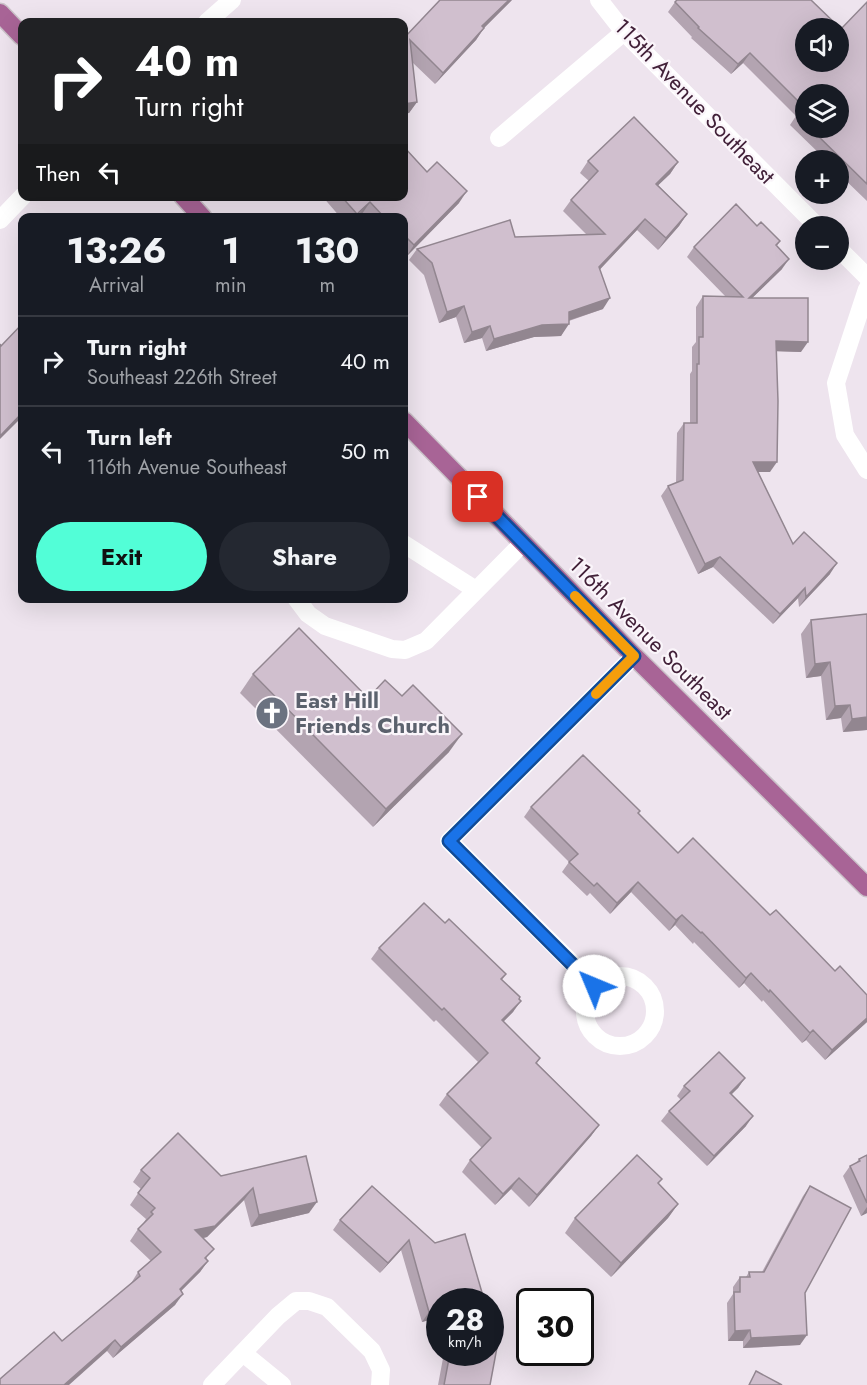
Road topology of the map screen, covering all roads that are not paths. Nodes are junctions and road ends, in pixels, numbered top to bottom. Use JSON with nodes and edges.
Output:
{"nodes":[{"id":1,"x":232,"y":0,"type":"edge"},
{"id":2,"x":599,"y":0,"type":"edge"},
{"id":3,"x":0,"y":13,"type":"edge"},
{"id":4,"x":212,"y":18,"type":"edge"},
{"id":5,"x":18,"y":32,"type":"edge"},
{"id":6,"x":624,"y":32,"type":"junction"},
{"id":7,"x":499,"y":138,"type":"dead end"},
{"id":8,"x":18,"y":201,"type":"edge"},
{"id":9,"x":188,"y":201,"type":"edge"},
{"id":10,"x":198,"y":213,"type":"edge"},
{"id":11,"x":807,"y":216,"type":"edge"},
{"id":12,"x":0,"y":220,"type":"edge"},
{"id":13,"x":849,"y":259,"type":"edge"},
{"id":14,"x":867,"y":277,"type":"edge"},
{"id":15,"x":867,"y":289,"type":"edge"},
{"id":16,"x":408,"y":425,"type":"edge"},
{"id":17,"x":867,"y":470,"type":"edge"},
{"id":18,"x":523,"y":543,"type":"junction"},
{"id":19,"x":408,"y":547,"type":"edge"},
{"id":20,"x":476,"y":590,"type":"junction"},
{"id":21,"x":300,"y":603,"type":"edge"},
{"id":22,"x":634,"y":656,"type":"junction"},
{"id":23,"x":867,"y":887,"type":"edge"},
{"id":24,"x":594,"y":986,"type":"dead end"},
{"id":25,"x":243,"y":1353,"type":"junction"},
{"id":26,"x":213,"y":1385,"type":"edge"},
{"id":27,"x":282,"y":1385,"type":"edge"},
{"id":28,"x":380,"y":1385,"type":"edge"}],
"edges":[{"from":1,"to":4,"type":"street"},
{"from":2,"to":6,"type":"street","name":"115th Avenue Southeast"},
{"from":3,"to":5,"type":"main road"},
{"from":6,"to":7,"type":"street"},
{"from":6,"to":11,"type":"street","name":"115th Avenue Southeast"},
{"from":8,"to":12,"type":"street"},
{"from":9,"to":10,"type":"main road"},
{"from":13,"to":14,"type":"street"},
{"from":15,"to":17,"type":"street"},
{"from":16,"to":18,"type":"main road","name":"116th Avenue Southeast"},
{"from":18,"to":20,"type":"street"},
{"from":18,"to":22,"type":"main road","name":"116th Avenue Southeast"},
{"from":19,"to":20,"type":"street"},
{"from":20,"to":21,"type":"street"},
{"from":22,"to":23,"type":"main road","name":"116th Avenue Southeast"},
{"from":22,"to":24,"type":"street"},
{"from":25,"to":26,"type":"street"},
{"from":25,"to":27,"type":"street"},
{"from":25,"to":28,"type":"street"}]}
